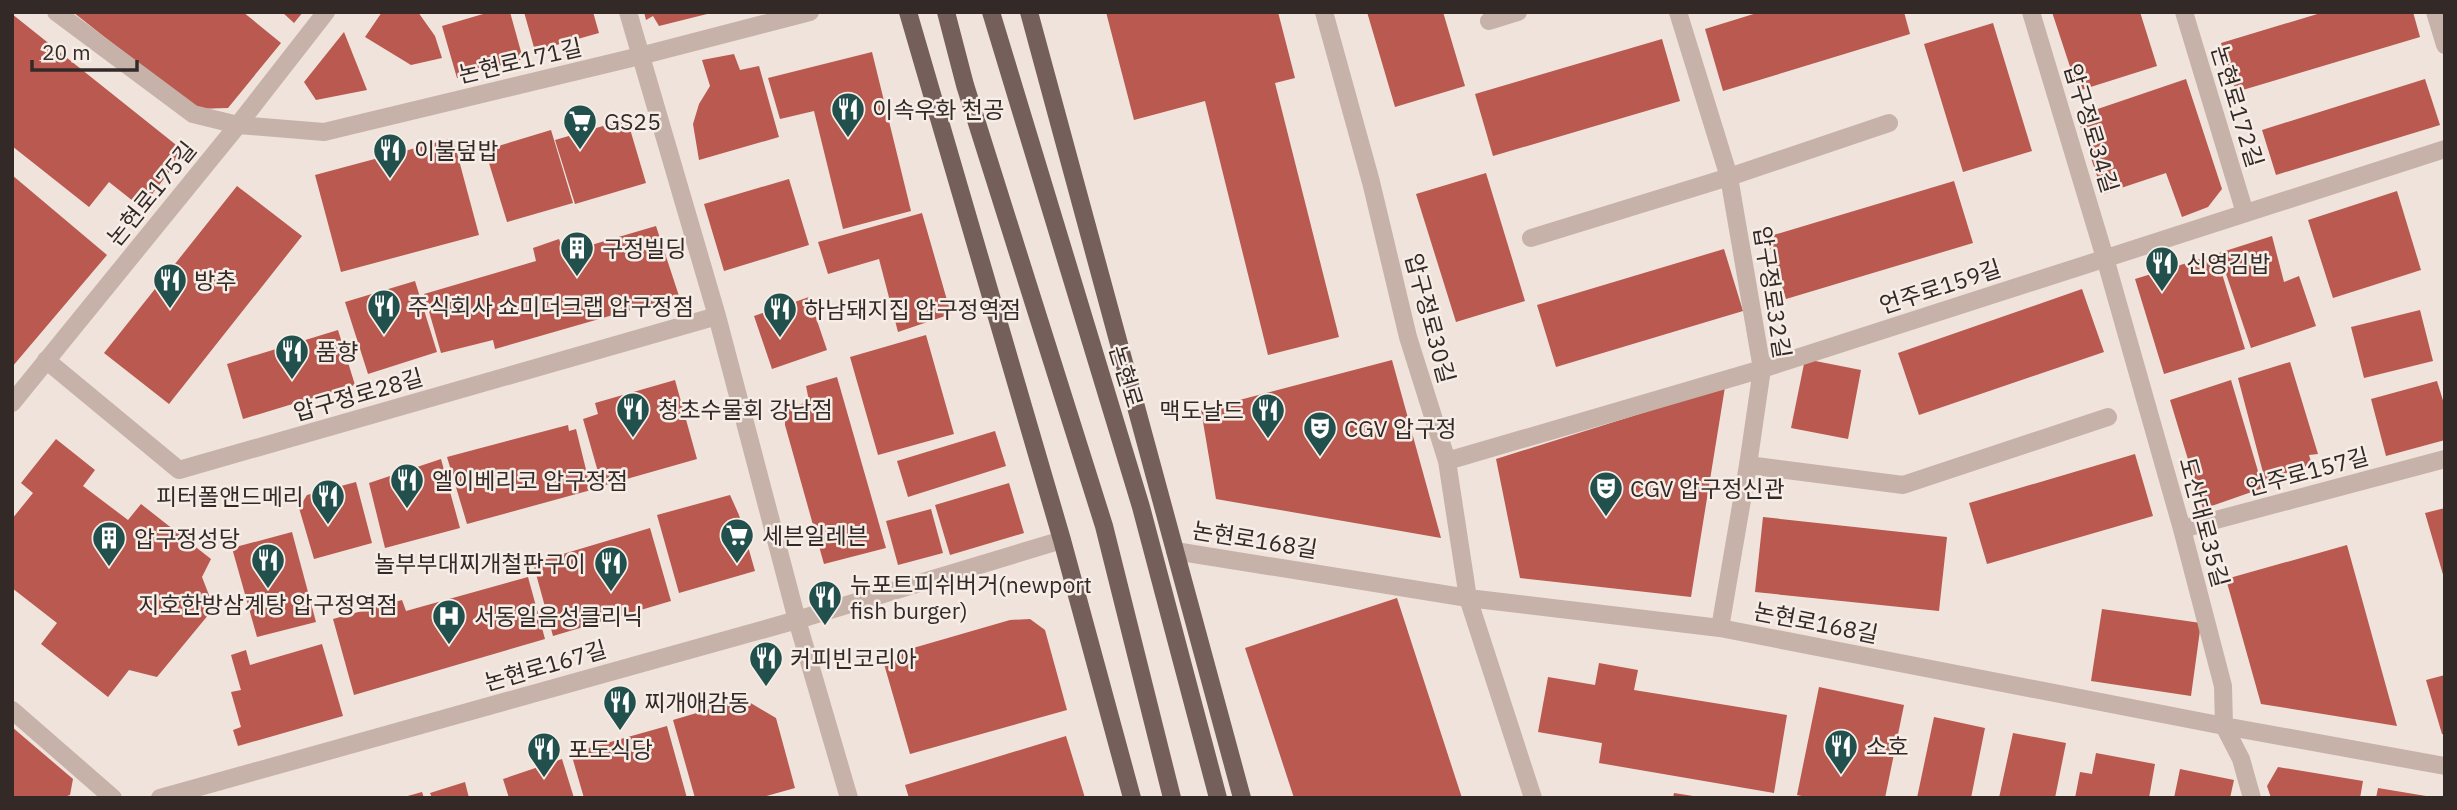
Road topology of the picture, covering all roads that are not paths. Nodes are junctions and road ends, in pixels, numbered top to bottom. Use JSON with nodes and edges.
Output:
{"nodes":[{"id":1,"x":56,"y":12,"type":"edge"},
{"id":2,"x":326,"y":12,"type":"edge"},
{"id":3,"x":628,"y":12,"type":"edge"},
{"id":4,"x":810,"y":12,"type":"edge"},
{"id":5,"x":908,"y":12,"type":"edge"},
{"id":6,"x":946,"y":12,"type":"edge"},
{"id":7,"x":991,"y":12,"type":"edge"},
{"id":8,"x":1029,"y":12,"type":"edge"},
{"id":9,"x":1324,"y":12,"type":"edge"},
{"id":10,"x":1518,"y":12,"type":"edge"},
{"id":11,"x":1678,"y":12,"type":"edge"},
{"id":12,"x":2031,"y":12,"type":"edge"},
{"id":13,"x":2184,"y":12,"type":"edge"},
{"id":14,"x":2435,"y":12,"type":"edge"},
{"id":15,"x":1489,"y":21,"type":"dead end"},
{"id":16,"x":2445,"y":45,"type":"edge"},
{"id":17,"x":640,"y":56,"type":"junction"},
{"id":18,"x":1889,"y":123,"type":"dead end"},
{"id":19,"x":238,"y":125,"type":"junction"},
{"id":20,"x":2445,"y":149,"type":"edge"},
{"id":21,"x":1728,"y":177,"type":"junction"},
{"id":22,"x":2245,"y":213,"type":"junction"},
{"id":23,"x":1531,"y":238,"type":"dead end"},
{"id":24,"x":2105,"y":258,"type":"junction"},
{"id":25,"x":717,"y":316,"type":"junction"},
{"id":26,"x":46,"y":360,"type":"junction"},
{"id":27,"x":1762,"y":369,"type":"junction"},
{"id":28,"x":12,"y":403,"type":"edge"},
{"id":29,"x":2108,"y":417,"type":"dead end"},
{"id":30,"x":2445,"y":459,"type":"edge"},
{"id":31,"x":1447,"y":461,"type":"junction"},
{"id":32,"x":1748,"y":465,"type":"junction"},
{"id":33,"x":2182,"y":529,"type":"junction"},
{"id":34,"x":1062,"y":540,"type":"junction"},
{"id":35,"x":1175,"y":551,"type":"junction"},
{"id":36,"x":1468,"y":598,"type":"junction"},
{"id":37,"x":797,"y":620,"type":"junction"},
{"id":38,"x":1720,"y":628,"type":"junction"},
{"id":39,"x":12,"y":710,"type":"edge"},
{"id":40,"x":2224,"y":726,"type":"junction"},
{"id":41,"x":2445,"y":766,"type":"edge"},
{"id":42,"x":1172,"y":795,"type":"edge"},
{"id":43,"x":1217,"y":795,"type":"edge"},
{"id":44,"x":113,"y":798,"type":"edge"},
{"id":45,"x":160,"y":798,"type":"edge"},
{"id":46,"x":849,"y":798,"type":"edge"},
{"id":47,"x":1132,"y":798,"type":"edge"},
{"id":48,"x":1242,"y":798,"type":"edge"},
{"id":49,"x":1532,"y":798,"type":"edge"},
{"id":50,"x":2252,"y":798,"type":"edge"}],
"edges":[{"from":1,"to":19,"type":"street","name":"논현로171길"},
{"from":2,"to":19,"type":"street","name":"논현로175길"},
{"from":3,"to":17,"type":"street"},
{"from":4,"to":17,"type":"street","name":"논현로171길"},
{"from":5,"to":34,"type":"main road"},
{"from":6,"to":42,"type":"main road"},
{"from":7,"to":43,"type":"main road","name":"논현로"},
{"from":8,"to":35,"type":"main road","name":"논현로"},
{"from":9,"to":31,"type":"street","name":"압구정로30길"},
{"from":10,"to":15,"type":"street"},
{"from":11,"to":21,"type":"street","name":"압구정로32길"},
{"from":12,"to":24,"type":"street","name":"압구정로34길"},
{"from":13,"to":22,"type":"street","name":"논현로172길"},
{"from":14,"to":16,"type":"street"},
{"from":17,"to":19,"type":"street","name":"논현로171길"},
{"from":17,"to":25,"type":"street"},
{"from":18,"to":21,"type":"street"},
{"from":19,"to":26,"type":"street","name":"논현로175길"},
{"from":20,"to":22,"type":"street","name":"언주로159길"},
{"from":21,"to":23,"type":"street"},
{"from":21,"to":27,"type":"street","name":"압구정로32길"},
{"from":22,"to":24,"type":"street","name":"언주로159길"},
{"from":24,"to":27,"type":"street","name":"언주로159길"},
{"from":24,"to":33,"type":"street","name":"도산대로35길"},
{"from":25,"to":26,"type":"street","name":"압구정로28길"},
{"from":25,"to":37,"type":"street"},
{"from":26,"to":28,"type":"street","name":"논현로175길"},
{"from":27,"to":31,"type":"street","name":"언주로159길"},
{"from":27,"to":32,"type":"street","name":"압구정로32길"},
{"from":29,"to":32,"type":"street"},
{"from":30,"to":33,"type":"street","name":"언주로157길"},
{"from":31,"to":36,"type":"street","name":"압구정로30길"},
{"from":32,"to":38,"type":"street","name":"압구정로32길"},
{"from":33,"to":40,"type":"street","name":"도산대로35길"},
{"from":34,"to":37,"type":"street","name":"논현로167길"},
{"from":34,"to":47,"type":"main road"},
{"from":35,"to":36,"type":"street","name":"논현로168길"},
{"from":35,"to":48,"type":"main road","name":"논현로"},
{"from":36,"to":38,"type":"street","name":"논현로168길"},
{"from":36,"to":49,"type":"street","name":"압구정로30길"},
{"from":37,"to":45,"type":"street","name":"논현로167길"},
{"from":37,"to":46,"type":"street"},
{"from":38,"to":40,"type":"street","name":"논현로168길"},
{"from":39,"to":44,"type":"street"},
{"from":40,"to":41,"type":"street","name":"논현로168길"},
{"from":40,"to":50,"type":"street","name":"도산대로35길"}]}
